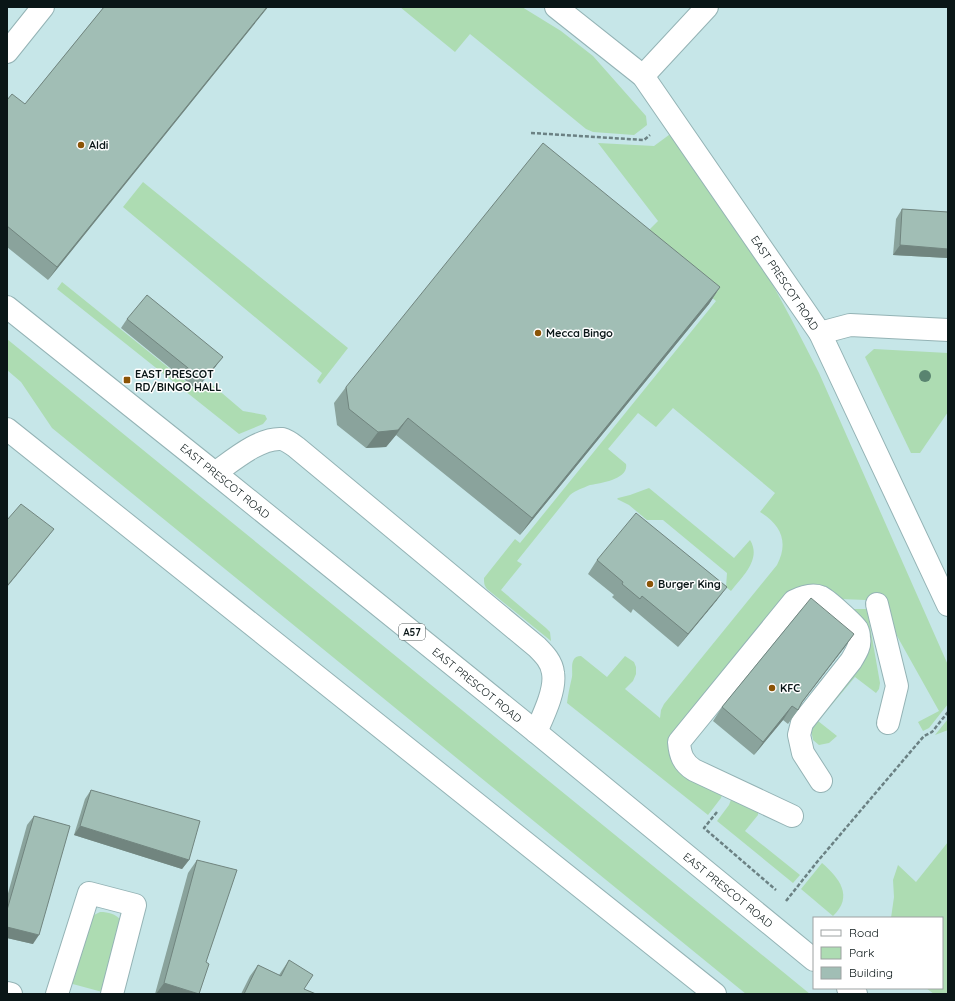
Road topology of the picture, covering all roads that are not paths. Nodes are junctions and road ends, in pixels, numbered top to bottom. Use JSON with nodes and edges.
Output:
{"nodes":[{"id":1,"x":43,"y":7,"type":"edge"},
{"id":2,"x":556,"y":7,"type":"edge"},
{"id":3,"x":707,"y":7,"type":"edge"},
{"id":4,"x":7,"y":52,"type":"edge"},
{"id":5,"x":643,"y":76,"type":"junction"},
{"id":6,"x":7,"y":307,"type":"edge"},
{"id":7,"x":948,"y":330,"type":"edge"},
{"id":8,"x":820,"y":333,"type":"junction"},
{"id":9,"x":9,"y":434,"type":"edge"},
{"id":10,"x":215,"y":473,"type":"junction"},
{"id":11,"x":877,"y":604,"type":"dead end"},
{"id":12,"x":948,"y":605,"type":"edge"},
{"id":13,"x":888,"y":723,"type":"dead end"},
{"id":14,"x":536,"y":732,"type":"junction"},
{"id":15,"x":821,"y":781,"type":"dead end"},
{"id":16,"x":792,"y":816,"type":"dead end"},
{"id":17,"x":813,"y":959,"type":"edge"},
{"id":18,"x":7,"y":993,"type":"edge"},
{"id":19,"x":11,"y":994,"type":"edge"},
{"id":20,"x":57,"y":994,"type":"edge"},
{"id":21,"x":112,"y":994,"type":"edge"},
{"id":22,"x":716,"y":994,"type":"edge"}],
"edges":[{"from":1,"to":4,"type":"main road"},
{"from":2,"to":5,"type":"main road","name":"EAST PRESCOT ROAD"},
{"from":3,"to":5,"type":"main road"},
{"from":5,"to":8,"type":"main road","name":"EAST PRESCOT ROAD"},
{"from":6,"to":10,"type":"main road","name":"EAST PRESCOT ROAD","number":"A57"},
{"from":7,"to":8,"type":"main road"},
{"from":8,"to":12,"type":"main road","name":"EAST PRESCOT ROAD"},
{"from":9,"to":22,"type":"main road"},
{"from":10,"to":14,"type":"main road","name":"EAST PRESCOT ROAD","number":"A57"},
{"from":10,"to":14,"type":"main road"},
{"from":11,"to":13,"type":"main road"},
{"from":14,"to":17,"type":"main road","name":"EAST PRESCOT ROAD","number":"A57"},
{"from":15,"to":16,"type":"main road"},
{"from":18,"to":19,"type":"main road"},
{"from":20,"to":21,"type":"main road"}]}
